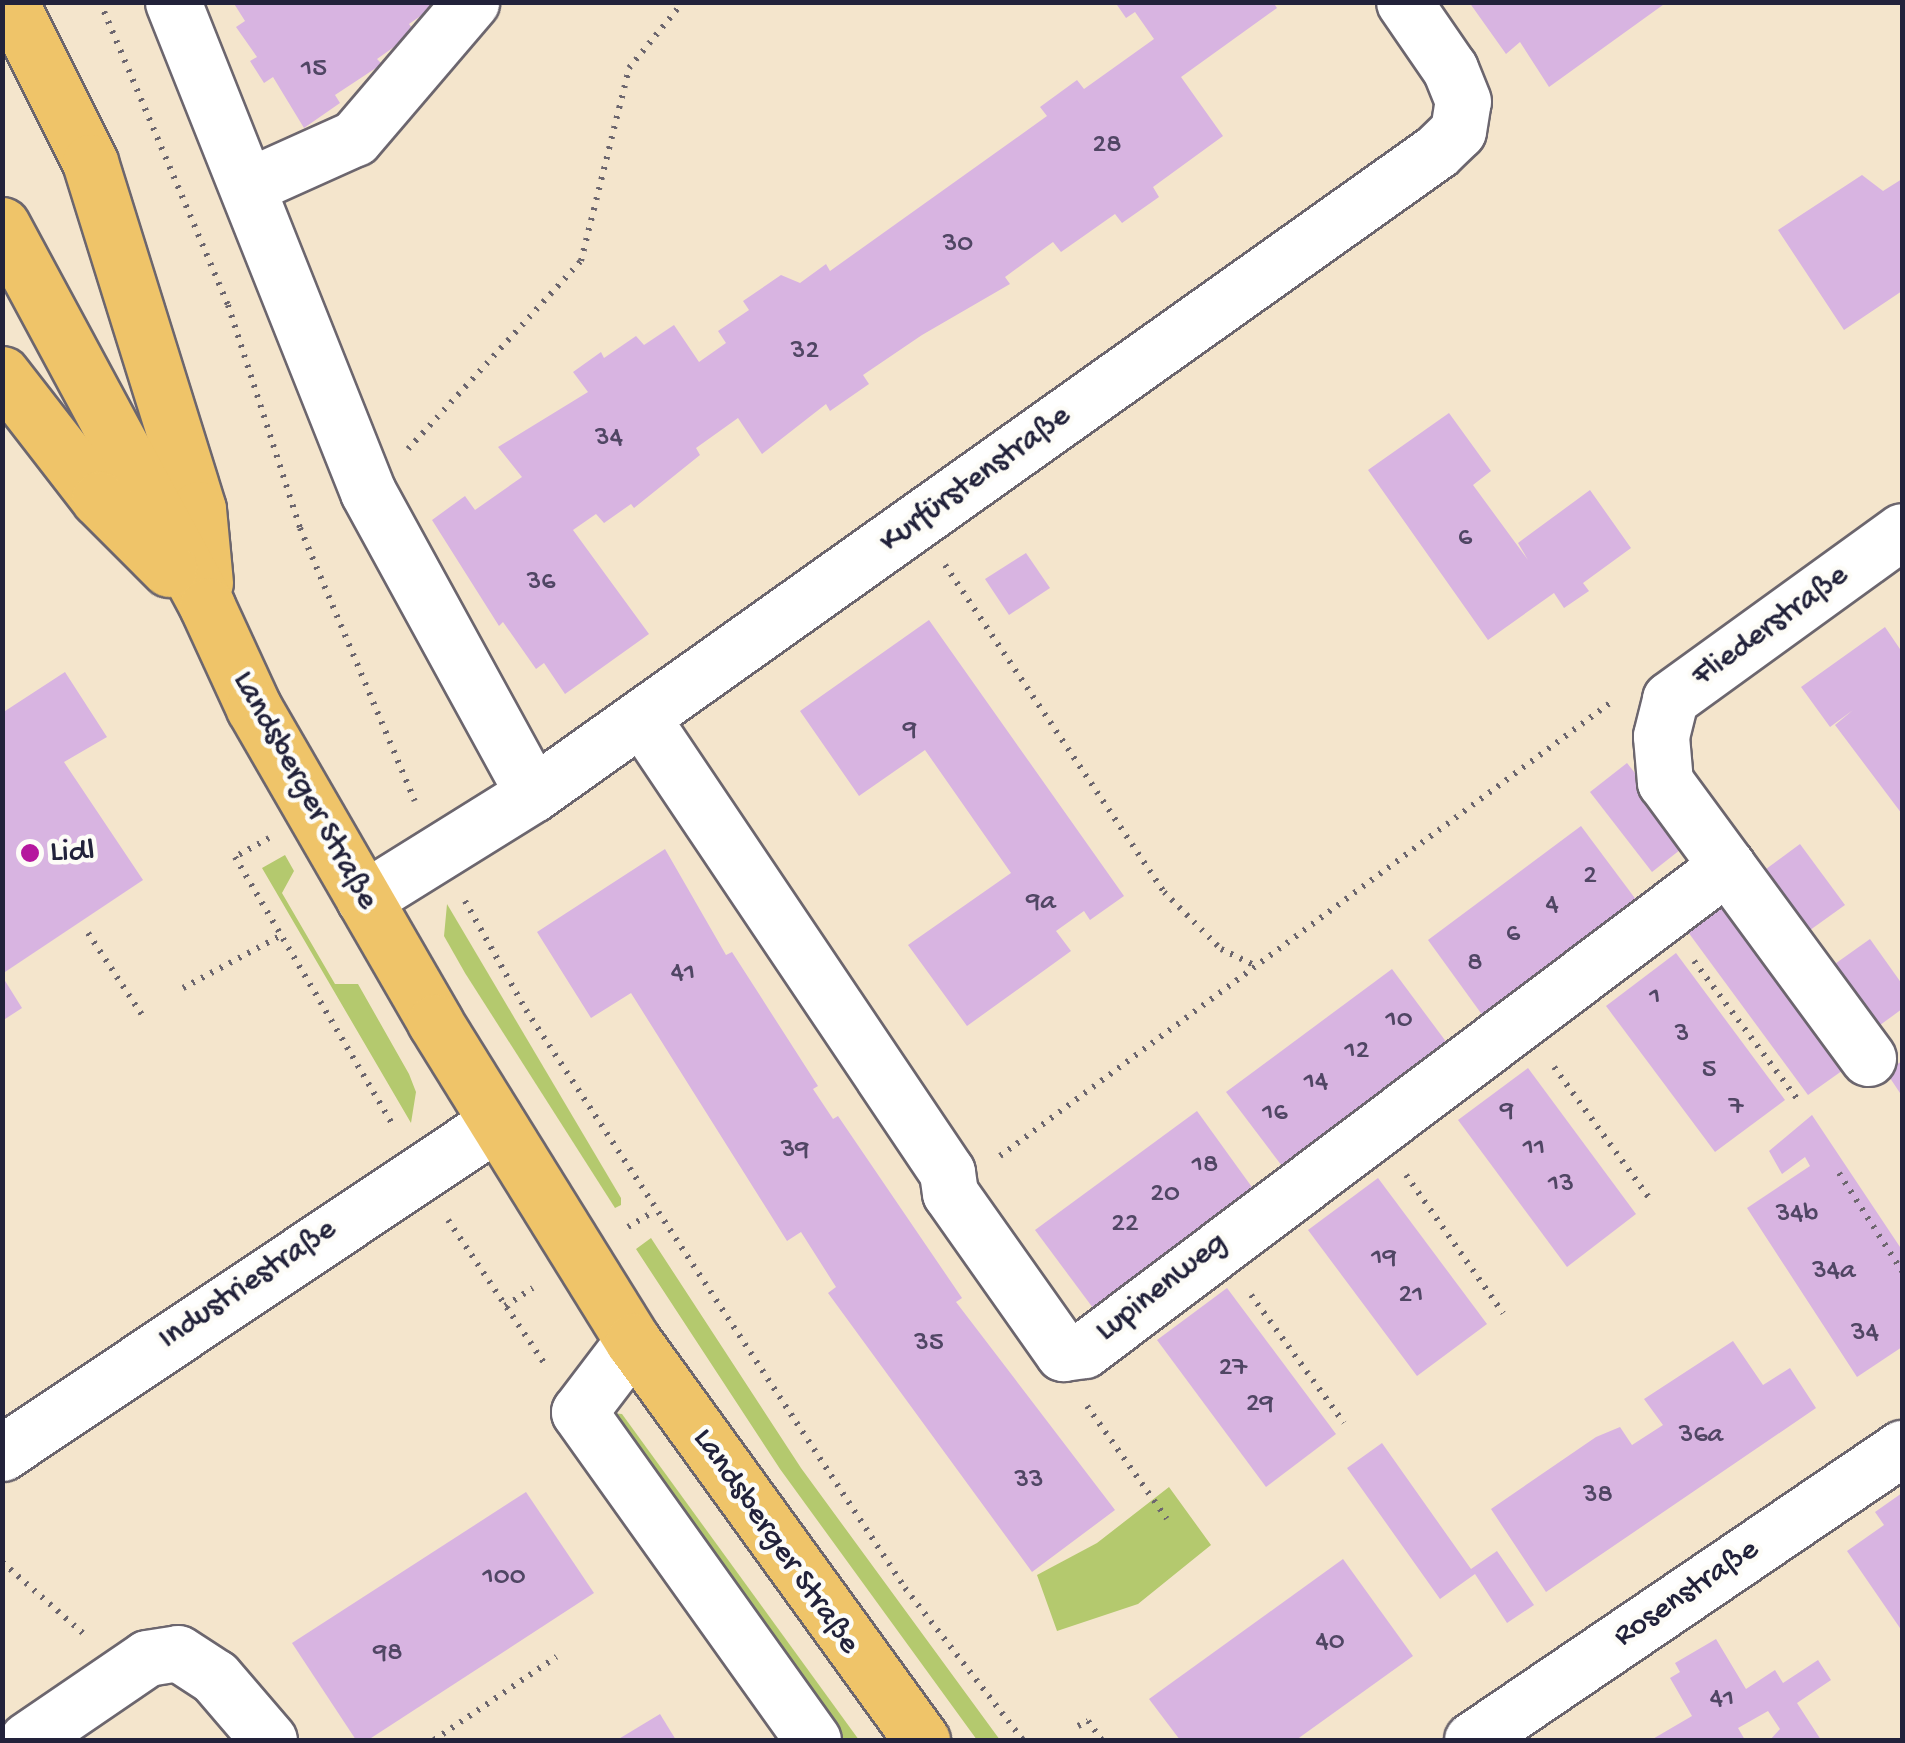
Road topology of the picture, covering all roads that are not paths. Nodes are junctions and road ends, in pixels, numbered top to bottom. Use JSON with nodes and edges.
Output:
{"nodes":[{"id":1,"x":10,"y":2,"type":"edge"},
{"id":2,"x":173,"y":2,"type":"edge"},
{"id":3,"x":472,"y":2,"type":"edge"},
{"id":4,"x":1404,"y":2,"type":"edge"},
{"id":5,"x":248,"y":186,"type":"junction"},
{"id":6,"x":2,"y":225,"type":"edge"},
{"id":7,"x":2,"y":374,"type":"edge"},
{"id":8,"x":1902,"y":530,"type":"edge"},
{"id":9,"x":206,"y":606,"type":"junction"},
{"id":10,"x":642,"y":718,"type":"junction"},
{"id":11,"x":533,"y":794,"type":"junction"},
{"id":12,"x":1727,"y":866,"type":"junction"},
{"id":13,"x":364,"y":898,"type":"junction"},
{"id":14,"x":1868,"y":1058,"type":"dead end"},
{"id":15,"x":497,"y":1122,"type":"junction"},
{"id":16,"x":633,"y":1341,"type":"junction"},
{"id":17,"x":1902,"y":1448,"type":"edge"},
{"id":18,"x":2,"y":1452,"type":"edge"},
{"id":19,"x":27,"y":1740,"type":"edge"},
{"id":20,"x":269,"y":1740,"type":"edge"},
{"id":21,"x":813,"y":1740,"type":"edge"},
{"id":22,"x":922,"y":1740,"type":"edge"},
{"id":23,"x":1472,"y":1740,"type":"edge"}],
"edges":[{"from":1,"to":9,"type":"main road"},
{"from":2,"to":5,"type":"street"},
{"from":3,"to":5,"type":"street"},
{"from":4,"to":10,"type":"street","name":"Kurfürstenstraße"},
{"from":5,"to":11,"type":"street"},
{"from":6,"to":9,"type":"main road","name":"Landsberger Straße"},
{"from":7,"to":9,"type":"main road"},
{"from":8,"to":12,"type":"street","name":"Fliederstraße"},
{"from":9,"to":13,"type":"main road","name":"Landsberger Straße"},
{"from":10,"to":11,"type":"street","name":"Kurfürstenstraße"},
{"from":10,"to":12,"type":"street","name":"Lupinenweg"},
{"from":11,"to":13,"type":"street","name":"Kurfürstenstraße"},
{"from":12,"to":14,"type":"street"},
{"from":13,"to":15,"type":"main road","name":"Landsberger Straße"},
{"from":15,"to":16,"type":"main road","name":"Landsberger Straße"},
{"from":15,"to":18,"type":"street","name":"Industriestraße"},
{"from":16,"to":21,"type":"street"},
{"from":16,"to":22,"type":"main road","name":"Landsberger Straße"},
{"from":17,"to":23,"type":"street","name":"Rosenstraße"},
{"from":19,"to":20,"type":"street"}]}
